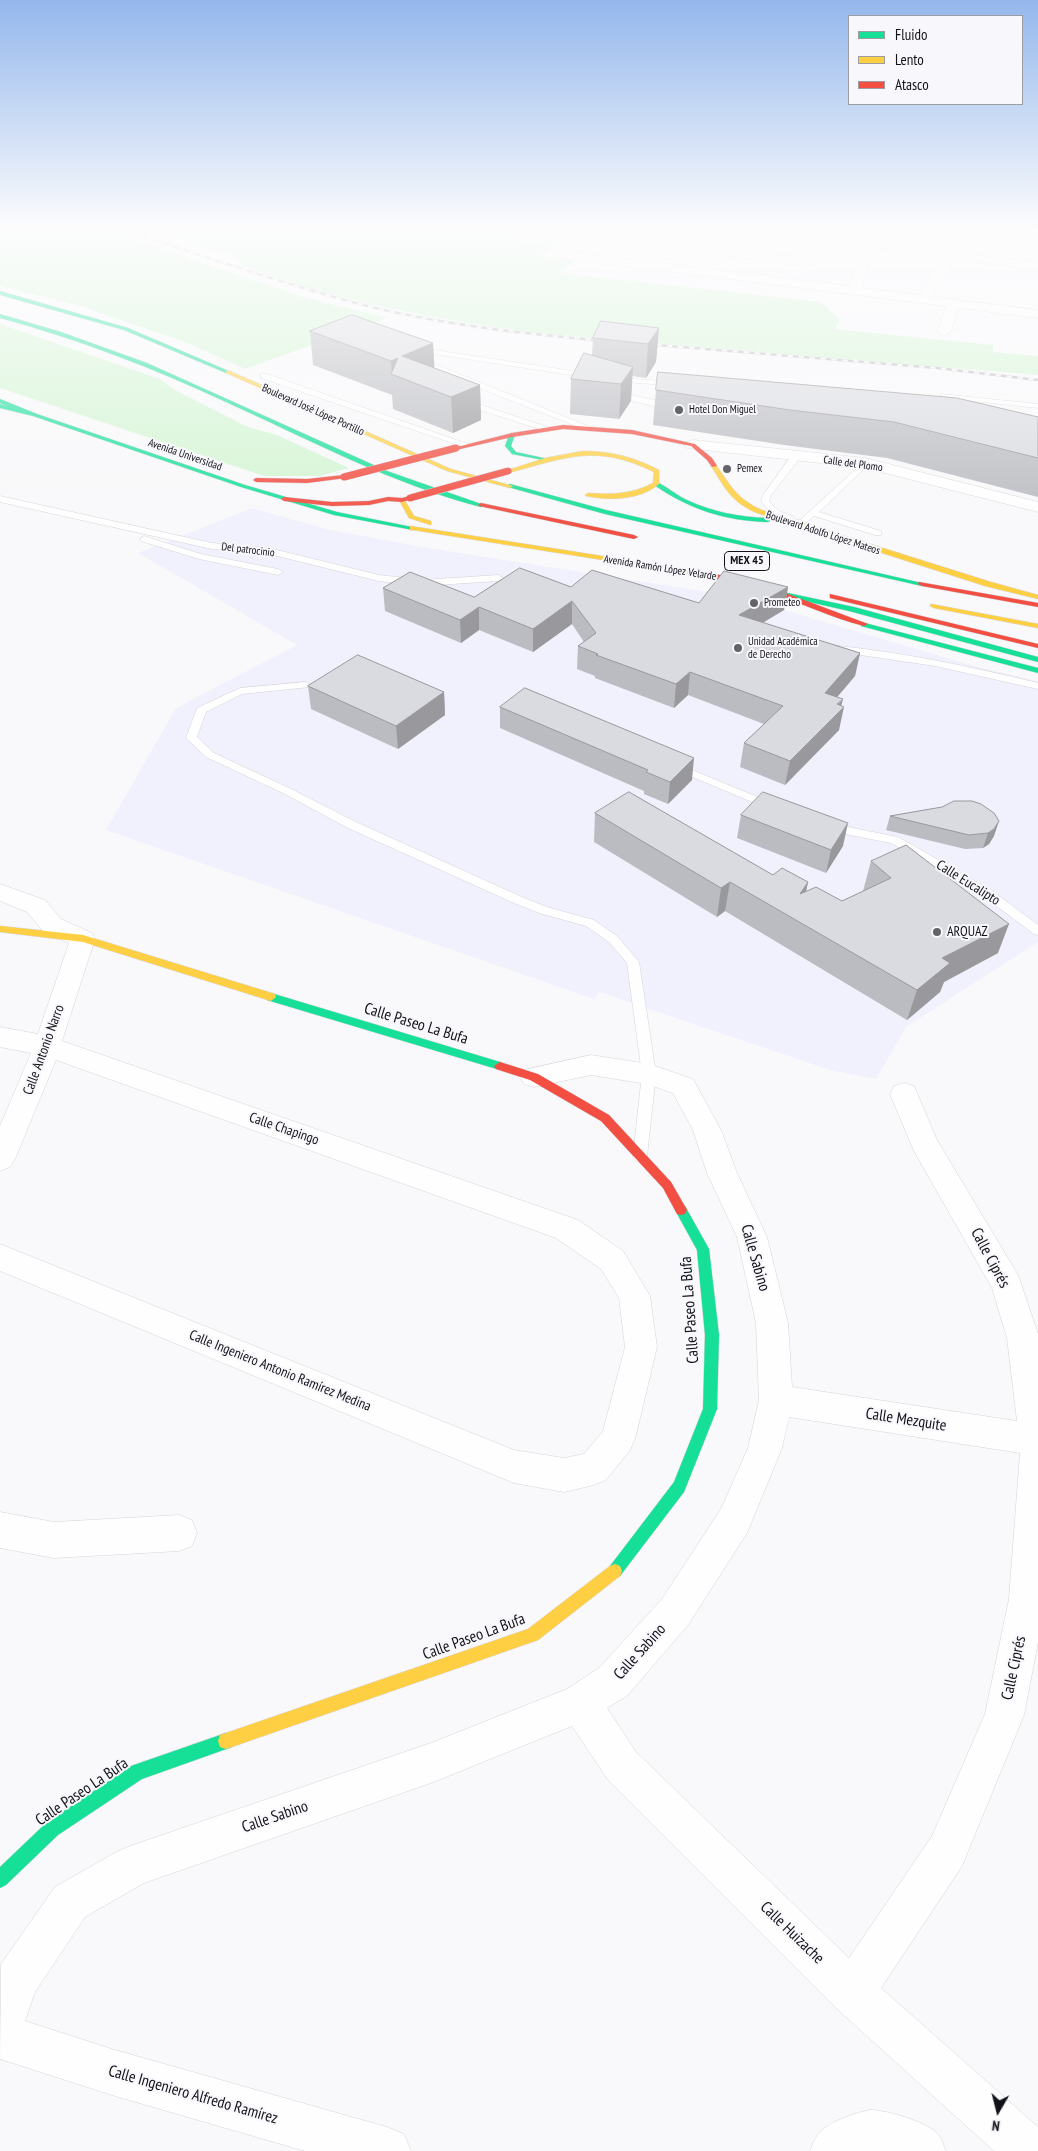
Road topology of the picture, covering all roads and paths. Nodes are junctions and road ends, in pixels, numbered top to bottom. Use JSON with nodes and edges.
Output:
{"nodes":[{"id":1,"x":41,"y":328,"type":"edge"},
{"id":2,"x":124,"y":328,"type":"edge"},
{"id":3,"x":945,"y":328,"type":"edge"},
{"id":4,"x":944,"y":332,"type":"dead end"},
{"id":5,"x":550,"y":371,"type":"junction"},
{"id":6,"x":264,"y":376,"type":"dead end"},
{"id":7,"x":588,"y":385,"type":"edge"},
{"id":8,"x":683,"y":385,"type":"edge"},
{"id":9,"x":604,"y":390,"type":"edge"},
{"id":10,"x":0,"y":395,"type":"edge"},
{"id":11,"x":944,"y":396,"type":"edge"},
{"id":12,"x":455,"y":399,"type":"edge"},
{"id":13,"x":0,"y":401,"type":"edge"},
{"id":14,"x":0,"y":406,"type":"edge"},
{"id":15,"x":680,"y":406,"type":"edge"},
{"id":16,"x":1038,"y":406,"type":"edge"},
{"id":17,"x":36,"y":415,"type":"junction"},
{"id":18,"x":589,"y":428,"type":"junction"},
{"id":19,"x":549,"y":429,"type":"junction"},
{"id":20,"x":632,"y":432,"type":"junction"},
{"id":21,"x":512,"y":435,"type":"junction"},
{"id":22,"x":693,"y":445,"type":"junction"},
{"id":23,"x":461,"y":447,"type":"junction"},
{"id":24,"x":621,"y":454,"type":"junction"},
{"id":25,"x":795,"y":456,"type":"junction"},
{"id":26,"x":546,"y":460,"type":"junction"},
{"id":27,"x":865,"y":463,"type":"junction"},
{"id":28,"x":343,"y":477,"type":"junction"},
{"id":29,"x":255,"y":479,"type":"junction"},
{"id":30,"x":499,"y":484,"type":"junction"},
{"id":31,"x":656,"y":484,"type":"junction"},
{"id":32,"x":0,"y":499,"type":"edge"},
{"id":33,"x":406,"y":499,"type":"junction"},
{"id":34,"x":1038,"y":507,"type":"edge"},
{"id":35,"x":334,"y":509,"type":"junction"},
{"id":36,"x":370,"y":513,"type":"joint"},
{"id":37,"x":814,"y":513,"type":"junction"},
{"id":38,"x":778,"y":519,"type":"junction"},
{"id":39,"x":361,"y":520,"type":"joint"},
{"id":40,"x":803,"y":522,"type":"junction"},
{"id":41,"x":428,"y":524,"type":"junction"},
{"id":42,"x":117,"y":525,"type":"junction"},
{"id":43,"x":878,"y":533,"type":"dead end"},
{"id":44,"x":643,"y":539,"type":"dead end"},
{"id":45,"x":278,"y":572,"type":"dead end"},
{"id":46,"x":498,"y":578,"type":"dead end"},
{"id":47,"x":772,"y":591,"type":"junction"},
{"id":48,"x":1038,"y":597,"type":"edge"},
{"id":49,"x":923,"y":603,"type":"dead end"},
{"id":50,"x":1038,"y":605,"type":"edge"},
{"id":51,"x":1038,"y":626,"type":"edge"},
{"id":52,"x":1038,"y":646,"type":"edge"},
{"id":53,"x":816,"y":647,"type":"edge"},
{"id":54,"x":1038,"y":660,"type":"edge"},
{"id":55,"x":1038,"y":671,"type":"edge"},
{"id":56,"x":306,"y":685,"type":"edge"},
{"id":57,"x":1038,"y":686,"type":"edge"},
{"id":58,"x":666,"y":762,"type":"edge"},
{"id":59,"x":787,"y":813,"type":"edge"},
{"id":60,"x":814,"y":822,"type":"edge"},
{"id":61,"x":0,"y":892,"type":"edge"},
{"id":62,"x":0,"y":929,"type":"edge"},
{"id":63,"x":1038,"y":931,"type":"edge"},
{"id":64,"x":83,"y":939,"type":"junction"},
{"id":65,"x":0,"y":1037,"type":"edge"},
{"id":66,"x":48,"y":1046,"type":"junction"},
{"id":67,"x":648,"y":1074,"type":"junction"},
{"id":68,"x":534,"y":1077,"type":"junction"},
{"id":69,"x":904,"y":1094,"type":"dead end"},
{"id":70,"x":640,"y":1156,"type":"junction"},
{"id":71,"x":0,"y":1159,"type":"edge"},
{"id":72,"x":0,"y":1257,"type":"edge"},
{"id":73,"x":776,"y":1400,"type":"junction"},
{"id":74,"x":1036,"y":1440,"type":"junction"},
{"id":75,"x":564,"y":1475,"type":"joint"},
{"id":76,"x":1036,"y":1515,"type":"edge"},
{"id":77,"x":0,"y":1530,"type":"edge"},
{"id":78,"x":179,"y":1532,"type":"dead end"},
{"id":79,"x":580,"y":1703,"type":"junction"},
{"id":80,"x":0,"y":1879,"type":"edge"},
{"id":81,"x":852,"y":1992,"type":"junction"},
{"id":82,"x":0,"y":2029,"type":"edge"},
{"id":83,"x":0,"y":2036,"type":"edge"},
{"id":84,"x":1028,"y":2141,"type":"edge"},
{"id":85,"x":387,"y":2151,"type":"edge"},
{"id":86,"x":834,"y":2151,"type":"edge"},
{"id":87,"x":922,"y":2151,"type":"edge"}],
"edges":[{"from":1,"to":44,"type":"street","name":"Boulevard José López Portillo"},
{"from":2,"to":30,"type":"street","name":"Boulevard José López Portillo","number":"MEX 45"},
{"from":3,"to":4,"type":"street"},
{"from":5,"to":7,"type":"lane"},
{"from":5,"to":8,"type":"lane"},
{"from":5,"to":18,"type":"lane"},
{"from":6,"to":23,"type":"lane"},
{"from":9,"to":15,"type":"lane"},
{"from":10,"to":29,"type":"street","name":"Avenida Universidad"},
{"from":11,"to":16,"type":"lane"},
{"from":12,"to":19,"type":"lane"},
{"from":13,"to":17,"type":"street"},
{"from":14,"to":17,"type":"street","name":"Avenida Universidad"},
{"from":17,"to":35,"type":"street","name":"Avenida Universidad"},
{"from":18,"to":19,"type":"street","name":"Boulevard Adolfo López Mateos"},
{"from":18,"to":20,"type":"street","name":"Boulevard Adolfo López Mateos"},
{"from":19,"to":21,"type":"street","name":"Boulevard Adolfo López Mateos"},
{"from":20,"to":22,"type":"street","name":"Boulevard Adolfo López Mateos"},
{"from":20,"to":24,"type":"street"},
{"from":21,"to":23,"type":"street","name":"Boulevard Adolfo López Mateos"},
{"from":21,"to":26,"type":"street"},
{"from":22,"to":25,"type":"street","name":"Calle del Plomo"},
{"from":22,"to":38,"type":"street","name":"Boulevard Adolfo López Mateos"},
{"from":23,"to":28,"type":"street","name":"Boulevard Adolfo López Mateos","bridge":true},
{"from":24,"to":26,"type":"street"},
{"from":24,"to":31,"type":"street"},
{"from":25,"to":27,"type":"street","name":"Calle del Plomo"},
{"from":25,"to":40,"type":"lane"},
{"from":26,"to":33,"type":"street","bridge":true},
{"from":27,"to":34,"type":"street","name":"Calle del Plomo"},
{"from":27,"to":37,"type":"lane"},
{"from":28,"to":29,"type":"street","name":"Boulevard Adolfo López Mateos"},
{"from":28,"to":35,"type":"street"},
{"from":29,"to":35,"type":"street","name":"Avenida Universidad"},
{"from":30,"to":31,"type":"street"},
{"from":30,"to":50,"type":"street","name":"Boulevard Adolfo López Mateos","number":"MEX 45"},
{"from":31,"to":38,"type":"street"},
{"from":32,"to":42,"type":"lane","name":"Del patrocinio"},
{"from":33,"to":35,"type":"street"},
{"from":33,"to":41,"type":"street"},
{"from":35,"to":36,"type":"street","name":"Avenida Universidad"},
{"from":35,"to":39,"type":"street","name":"Avenida Universidad"},
{"from":36,"to":41,"type":"street","name":"Avenida Ramón López Velarde"},
{"from":37,"to":40,"type":"lane"},
{"from":37,"to":43,"type":"lane"},
{"from":38,"to":40,"type":"lane"},
{"from":38,"to":48,"type":"street","name":"Boulevard Adolfo López Mateos"},
{"from":39,"to":47,"type":"street","name":"Avenida Ramón López Velarde"},
{"from":41,"to":52,"type":"street","name":"Avenida Ramón López Velarde"},
{"from":42,"to":45,"type":"lane"},
{"from":42,"to":46,"type":"lane","name":"Del patrocinio"},
{"from":47,"to":54,"type":"street"},
{"from":47,"to":55,"type":"street","name":"Avenida Ramón López Velarde"},
{"from":49,"to":51,"type":"street"},
{"from":53,"to":57,"type":"lane"},
{"from":56,"to":67,"type":"lane"},
{"from":58,"to":59,"type":"lane"},
{"from":60,"to":63,"type":"lane","name":"Calle Eucalipto"},
{"from":61,"to":64,"type":"street"},
{"from":62,"to":64,"type":"street","name":"Calle Paseo La Bufa"},
{"from":64,"to":66,"type":"street","name":"Calle Antonio Narro"},
{"from":64,"to":68,"type":"street","name":"Calle Paseo La Bufa"},
{"from":65,"to":66,"type":"street","name":"Calle Chapingo"},
{"from":66,"to":71,"type":"street","name":"Calle Antonio Narro"},
{"from":66,"to":75,"type":"street","name":"Calle Chapingo"},
{"from":67,"to":68,"type":"street","name":"Calle Sabino"},
{"from":67,"to":70,"type":"lane"},
{"from":67,"to":73,"type":"street","name":"Calle Sabino"},
{"from":68,"to":70,"type":"street","name":"Calle Paseo La Bufa"},
{"from":69,"to":74,"type":"street","name":"Calle Ciprés"},
{"from":70,"to":80,"type":"street","name":"Calle Paseo La Bufa"},
{"from":72,"to":75,"type":"street","name":"Calle Ingeniero Antonio Ramírez Medina"},
{"from":73,"to":74,"type":"street","name":"Calle Mezquite"},
{"from":73,"to":79,"type":"street","name":"Calle Sabino"},
{"from":74,"to":76,"type":"street","name":"Calle Ciprés"},
{"from":76,"to":81,"type":"street","name":"Calle Ciprés"},
{"from":77,"to":78,"type":"street"},
{"from":79,"to":81,"type":"street","name":"Calle Huizache"},
{"from":79,"to":82,"type":"street","name":"Calle Sabino"},
{"from":81,"to":84,"type":"street","name":"Calle Huizache"},
{"from":83,"to":85,"type":"street","name":"Calle Ingeniero Alfredo Ramírez"},
{"from":86,"to":87,"type":"street"}]}
